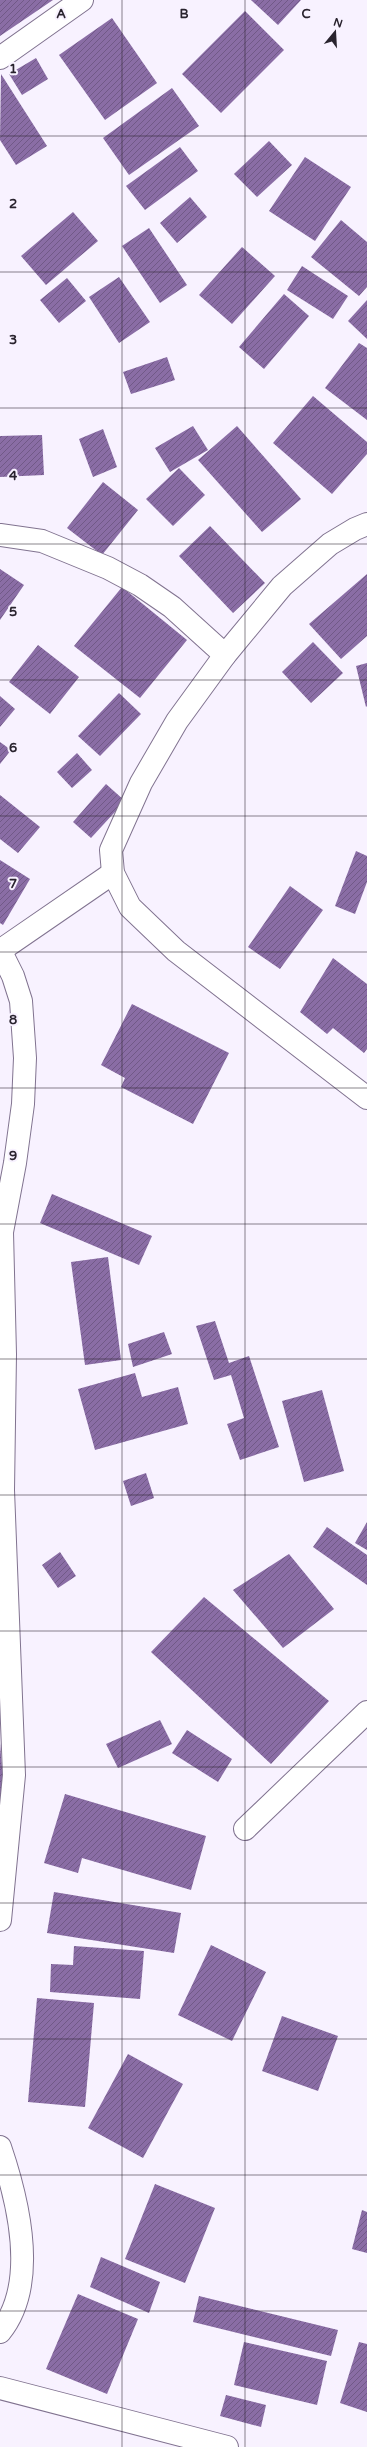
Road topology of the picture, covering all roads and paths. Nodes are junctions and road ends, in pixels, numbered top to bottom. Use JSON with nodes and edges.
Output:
{"nodes":[{"id":1,"x":82,"y":0,"type":"edge"},
{"id":2,"x":0,"y":58,"type":"edge"},
{"id":3,"x":367,"y":524,"type":"edge"},
{"id":4,"x":0,"y":535,"type":"edge"},
{"id":5,"x":225,"y":655,"type":"junction"},
{"id":6,"x":113,"y":873,"type":"junction"},
{"id":7,"x":0,"y":950,"type":"edge"},
{"id":8,"x":367,"y":1098,"type":"edge"},
{"id":9,"x":367,"y":1712,"type":"edge"},
{"id":10,"x":245,"y":1830,"type":"dead end"},
{"id":11,"x":1,"y":1910,"type":"edge"},
{"id":12,"x":0,"y":2147,"type":"edge"},
{"id":13,"x":0,"y":2332,"type":"edge"},
{"id":14,"x":0,"y":2388,"type":"edge"},
{"id":15,"x":227,"y":2447,"type":"edge"}],
"edges":[{"from":1,"to":2,"type":"street"},
{"from":3,"to":5,"type":"street"},
{"from":4,"to":5,"type":"street"},
{"from":5,"to":6,"type":"street"},
{"from":6,"to":7,"type":"street"},
{"from":6,"to":8,"type":"street"},
{"from":7,"to":11,"type":"street"},
{"from":9,"to":10,"type":"street"},
{"from":12,"to":13,"type":"street"},
{"from":14,"to":15,"type":"street"}]}
